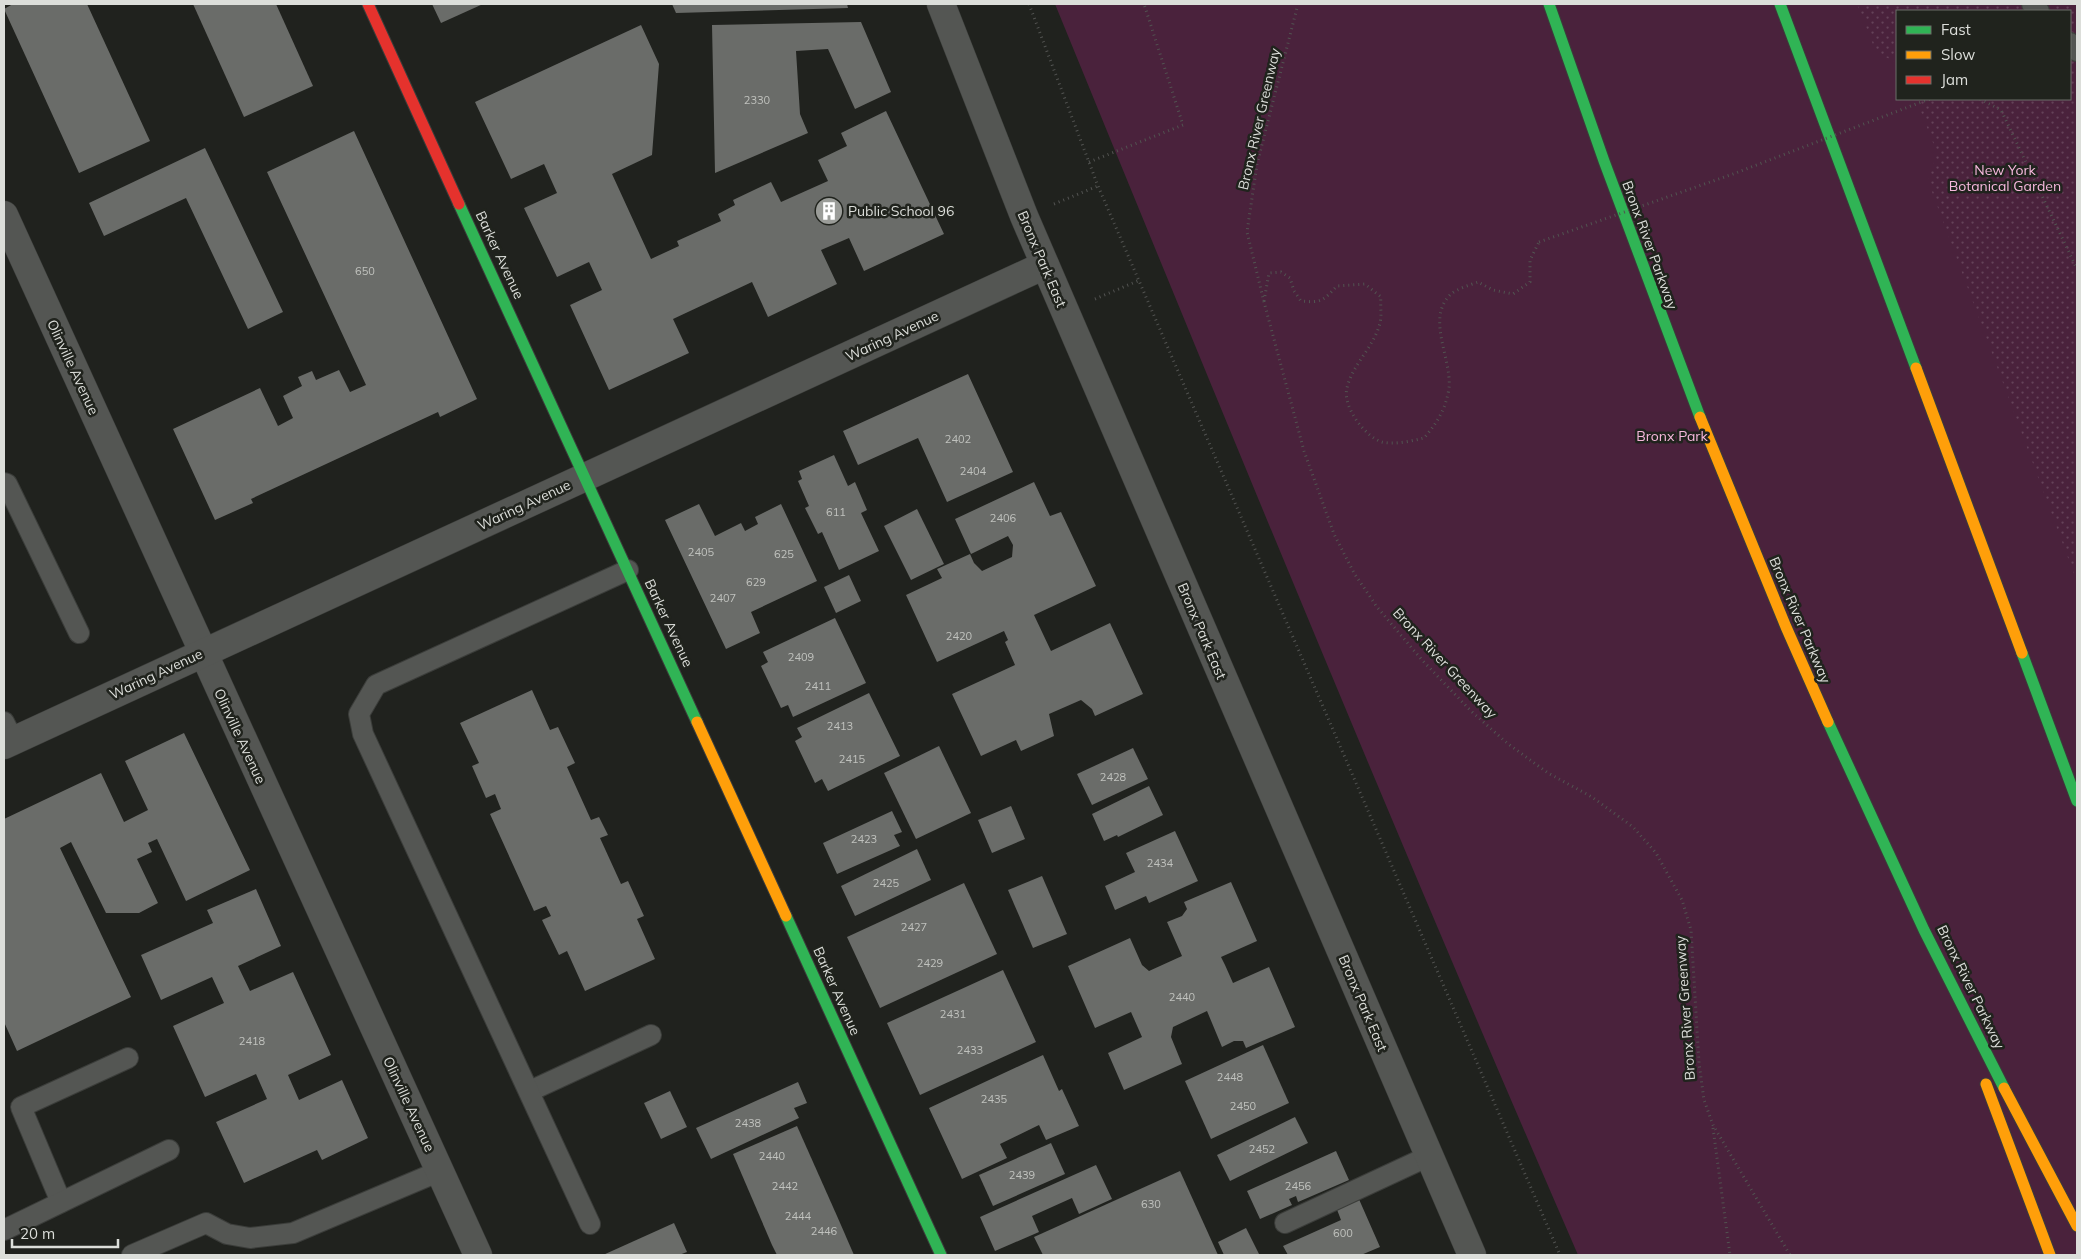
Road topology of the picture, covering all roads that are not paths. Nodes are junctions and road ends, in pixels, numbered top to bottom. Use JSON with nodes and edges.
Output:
{"nodes":[{"id":1,"x":368,"y":4,"type":"edge"},
{"id":2,"x":941,"y":4,"type":"edge"},
{"id":3,"x":1549,"y":4,"type":"edge"},
{"id":4,"x":1780,"y":4,"type":"edge"},
{"id":5,"x":4,"y":216,"type":"edge"},
{"id":6,"x":1045,"y":265,"type":"junction"},
{"id":7,"x":586,"y":477,"type":"junction"},
{"id":8,"x":4,"y":484,"type":"edge"},
{"id":9,"x":628,"y":570,"type":"junction"},
{"id":10,"x":79,"y":633,"type":"dead end"},
{"id":11,"x":202,"y":653,"type":"junction"},
{"id":12,"x":7,"y":736,"type":"edge"},
{"id":13,"x":2077,"y":801,"type":"edge"},
{"id":14,"x":1940,"y":959,"type":"junction"},
{"id":15,"x":651,"y":1035,"type":"dead end"},
{"id":16,"x":128,"y":1058,"type":"dead end"},
{"id":17,"x":530,"y":1091,"type":"junction"},
{"id":18,"x":169,"y":1150,"type":"dead end"},
{"id":19,"x":1430,"y":1156,"type":"junction"},
{"id":20,"x":440,"y":1171,"type":"junction"},
{"id":21,"x":61,"y":1202,"type":"junction"},
{"id":22,"x":1285,"y":1223,"type":"dead end"},
{"id":23,"x":590,"y":1224,"type":"dead end"},
{"id":24,"x":2077,"y":1226,"type":"edge"},
{"id":25,"x":4,"y":1230,"type":"edge"},
{"id":26,"x":132,"y":1255,"type":"edge"},
{"id":27,"x":478,"y":1255,"type":"edge"},
{"id":28,"x":941,"y":1255,"type":"edge"},
{"id":29,"x":1472,"y":1255,"type":"edge"},
{"id":30,"x":2050,"y":1255,"type":"edge"}],
"edges":[{"from":1,"to":7,"type":"main road","name":"Barker Avenue"},
{"from":2,"to":6,"type":"street","name":"Bronx Park East"},
{"from":3,"to":14,"type":"main road","name":"Bronx River Parkway"},
{"from":4,"to":13,"type":"main road"},
{"from":5,"to":11,"type":"street","name":"Olinville Avenue"},
{"from":6,"to":7,"type":"street","name":"Waring Avenue"},
{"from":6,"to":19,"type":"street","name":"Bronx Park East"},
{"from":7,"to":9,"type":"main road","name":"Barker Avenue"},
{"from":7,"to":11,"type":"street","name":"Waring Avenue"},
{"from":8,"to":10,"type":"lane"},
{"from":9,"to":17,"type":"lane"},
{"from":9,"to":28,"type":"main road","name":"Barker Avenue"},
{"from":11,"to":12,"type":"street","name":"Waring Avenue"},
{"from":11,"to":20,"type":"street","name":"Olinville Avenue"},
{"from":14,"to":24,"type":"main road","name":"Bronx River Parkway"},
{"from":14,"to":30,"type":"main road"},
{"from":15,"to":17,"type":"lane"},
{"from":16,"to":21,"type":"lane"},
{"from":17,"to":23,"type":"lane"},
{"from":18,"to":21,"type":"lane"},
{"from":19,"to":22,"type":"lane"},
{"from":19,"to":29,"type":"street","name":"Bronx Park East"},
{"from":20,"to":26,"type":"lane"},
{"from":20,"to":27,"type":"street","name":"Olinville Avenue"},
{"from":21,"to":25,"type":"lane"}]}
